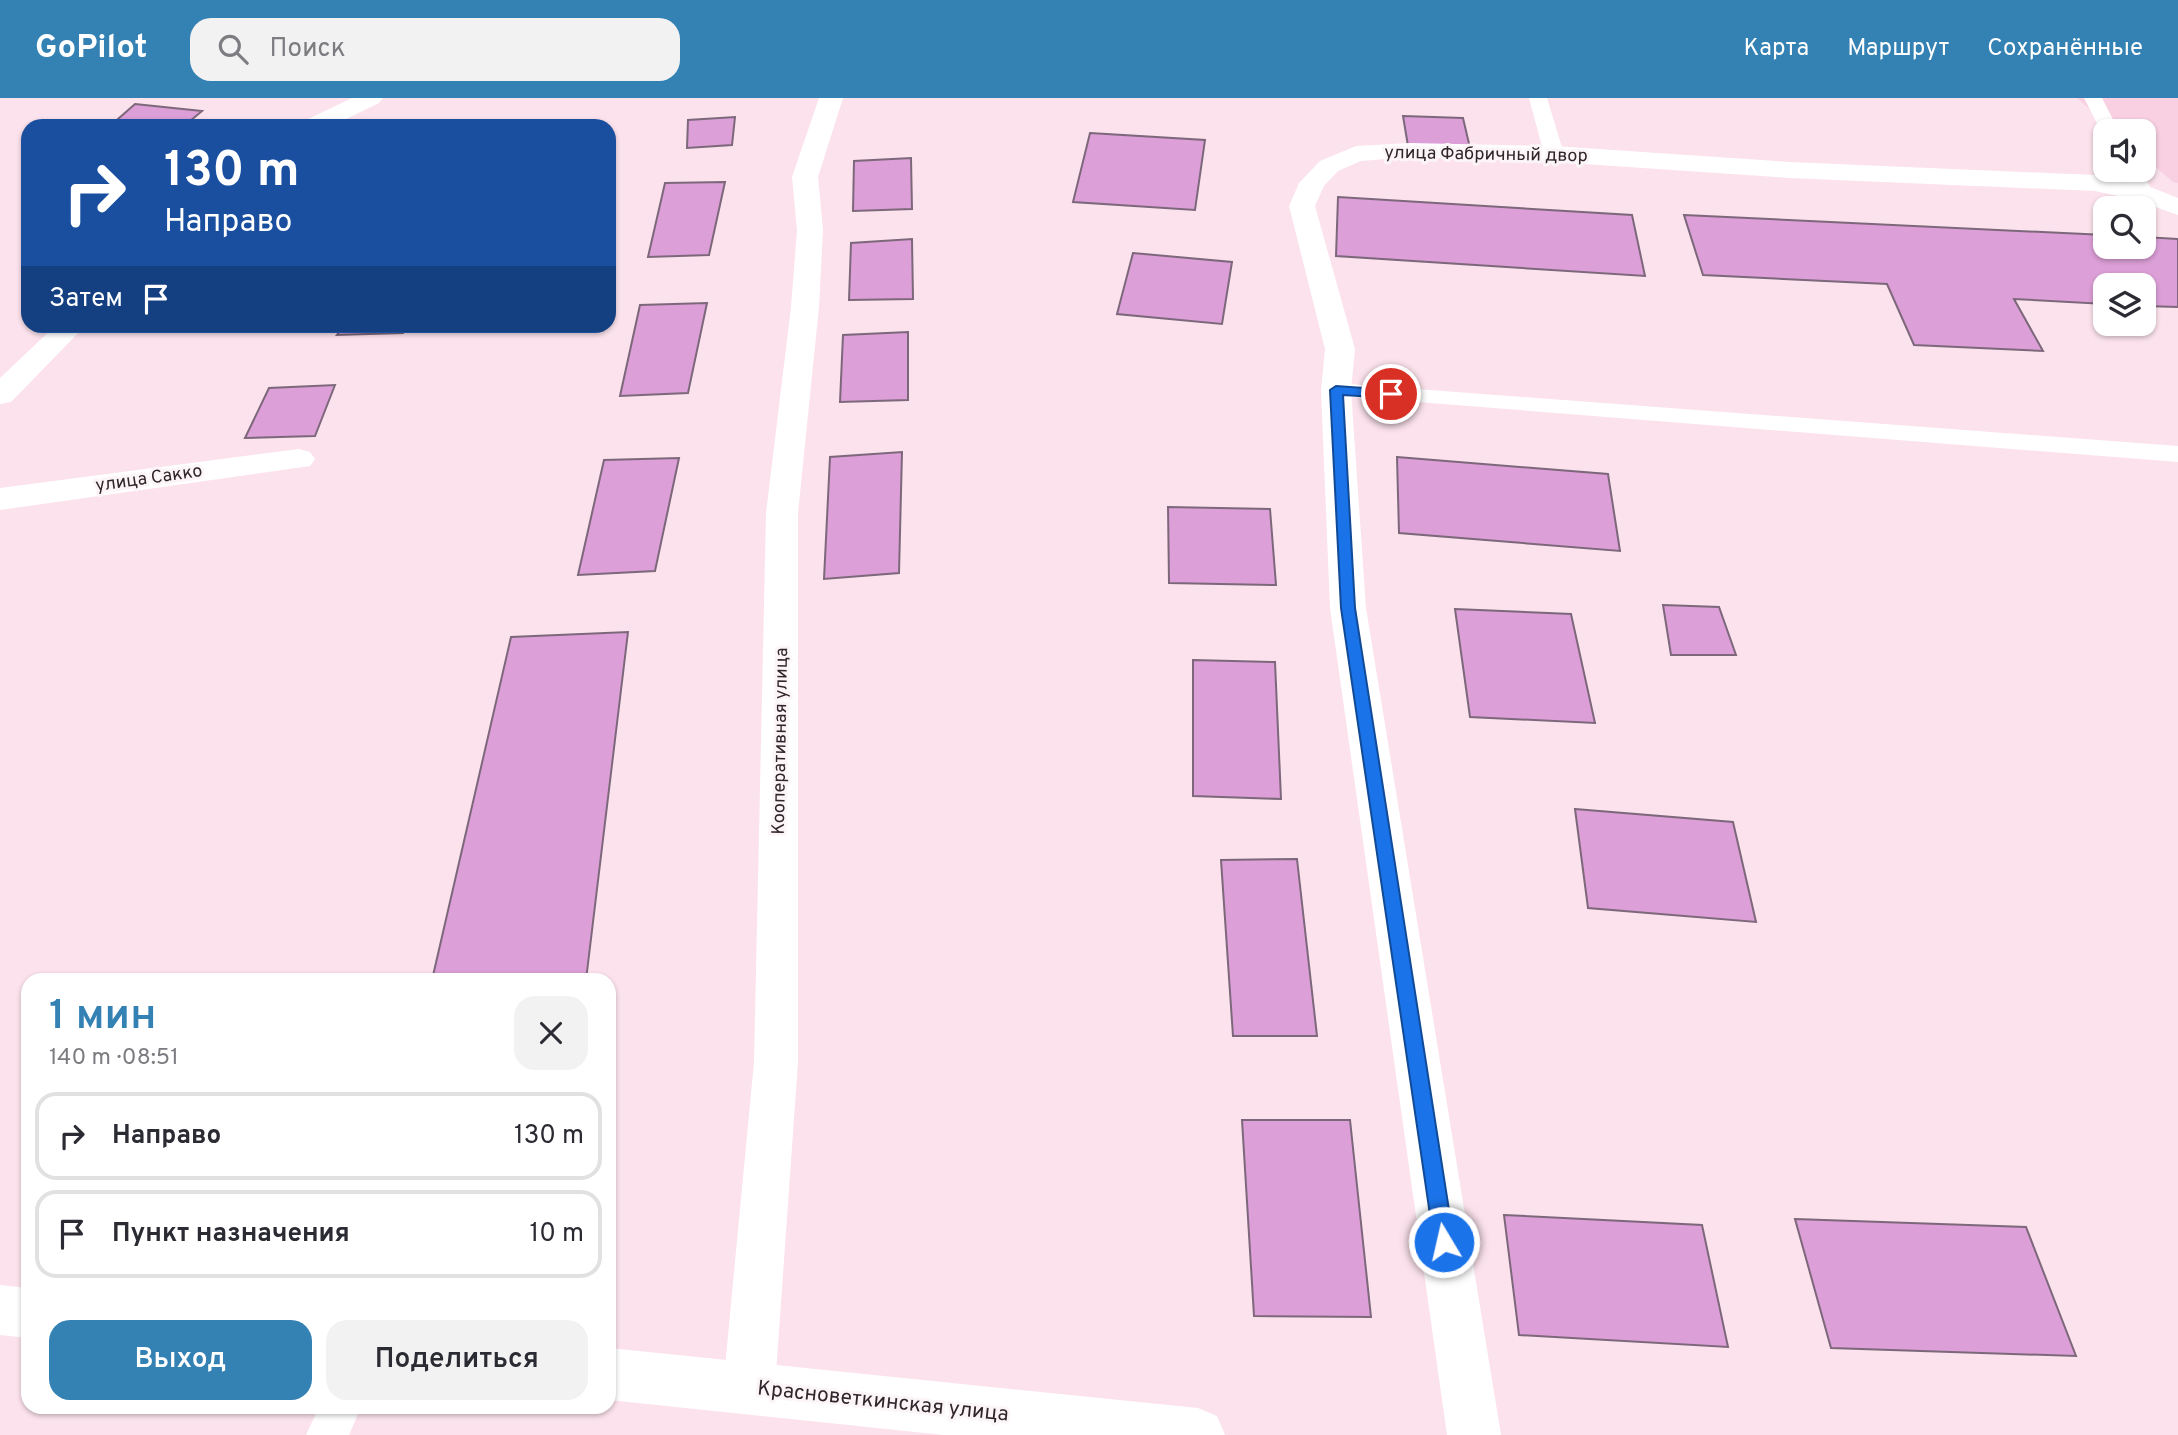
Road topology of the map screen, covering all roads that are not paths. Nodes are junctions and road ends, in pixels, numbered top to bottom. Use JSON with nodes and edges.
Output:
{"nodes":[{"id":1,"x":371,"y":98,"type":"edge"},
{"id":2,"x":831,"y":98,"type":"edge"},
{"id":3,"x":1538,"y":98,"type":"edge"},
{"id":4,"x":2093,"y":98,"type":"edge"},
{"id":5,"x":326,"y":114,"type":"edge"},
{"id":6,"x":2104,"y":119,"type":"edge"},
{"id":7,"x":1554,"y":154,"type":"junction"},
{"id":8,"x":2138,"y":182,"type":"edge"},
{"id":9,"x":2178,"y":207,"type":"edge"},
{"id":10,"x":64,"y":333,"type":"edge"},
{"id":11,"x":1336,"y":390,"type":"junction"},
{"id":12,"x":0,"y":395,"type":"edge"},
{"id":13,"x":2178,"y":454,"type":"edge"},
{"id":14,"x":299,"y":459,"type":"dead end"},
{"id":15,"x":0,"y":499,"type":"edge"},
{"id":16,"x":616,"y":1375,"type":"edge"},
{"id":17,"x":749,"y":1388,"type":"junction"},
{"id":18,"x":338,"y":1414,"type":"edge"},
{"id":19,"x":327,"y":1435,"type":"edge"},
{"id":20,"x":1198,"y":1435,"type":"edge"},
{"id":21,"x":1474,"y":1435,"type":"edge"}],
"edges":[{"from":1,"to":5,"type":"street"},
{"from":2,"to":17,"type":"street","name":"Кооперативная улица"},
{"from":3,"to":7,"type":"lane"},
{"from":4,"to":6,"type":"lane"},
{"from":7,"to":8,"type":"street","name":"улица Фабричный двор"},
{"from":7,"to":11,"type":"street","name":"улица Фабричный двор"},
{"from":8,"to":9,"type":"street","name":"улица Фабричный двор"},
{"from":10,"to":12,"type":"street"},
{"from":11,"to":13,"type":"lane"},
{"from":11,"to":21,"type":"street","name":"улица Фабричный двор"},
{"from":14,"to":15,"type":"street","name":"улица Сакко"},
{"from":16,"to":17,"type":"street","name":"Красноветкинская улица"},
{"from":17,"to":20,"type":"street","name":"Красноветкинская улица"},
{"from":18,"to":19,"type":"lane"}]}
